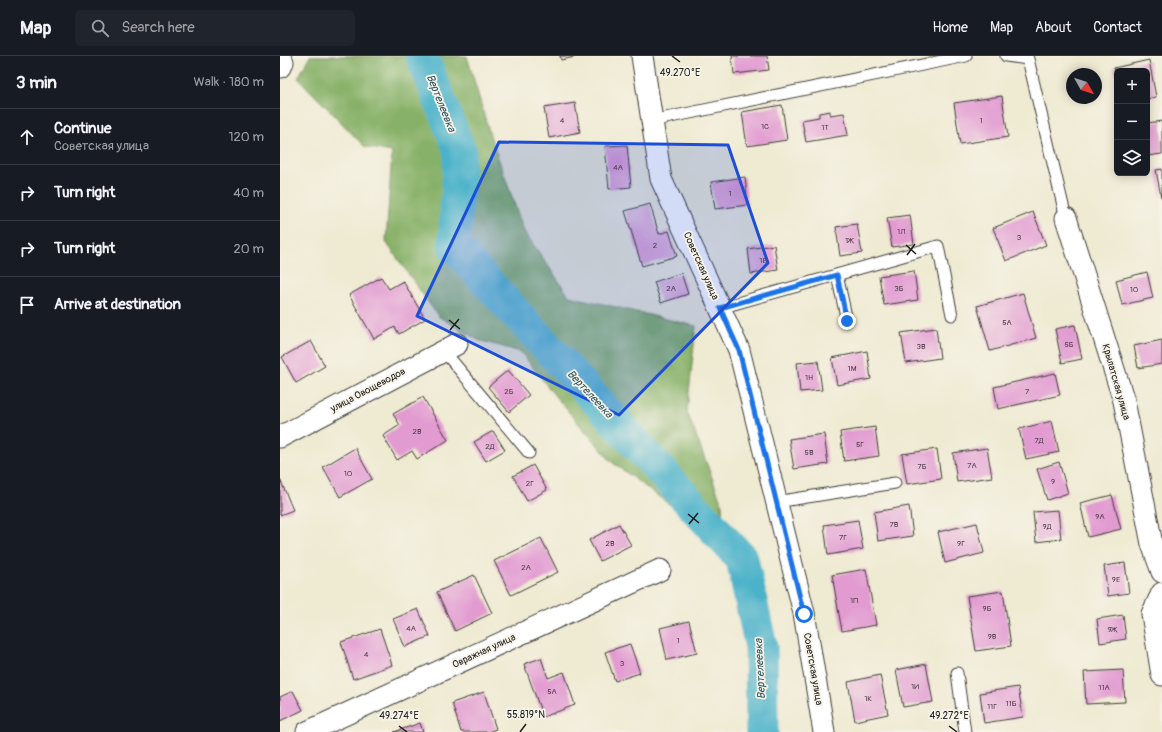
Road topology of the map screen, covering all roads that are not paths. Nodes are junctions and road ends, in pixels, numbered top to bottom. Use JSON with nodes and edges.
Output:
{"nodes":[{"id":1,"x":642,"y":56,"type":"edge"},
{"id":2,"x":966,"y":56,"type":"edge"},
{"id":3,"x":1006,"y":56,"type":"edge"},
{"id":4,"x":652,"y":121,"type":"junction"},
{"id":5,"x":1066,"y":218,"type":"joint"},
{"id":6,"x":837,"y":275,"type":"junction"},
{"id":7,"x":720,"y":308,"type":"junction"},
{"id":8,"x":952,"y":315,"type":"dead end"},
{"id":9,"x":847,"y":321,"type":"dead end"},
{"id":10,"x":450,"y":347,"type":"joint"},
{"id":11,"x":280,"y":437,"type":"edge"},
{"id":12,"x":530,"y":453,"type":"dead end"},
{"id":13,"x":895,"y":483,"type":"dead end"},
{"id":14,"x":776,"y":502,"type":"junction"},
{"id":15,"x":660,"y":570,"type":"dead end"},
{"id":16,"x":1162,"y":572,"type":"edge"},
{"id":17,"x":1162,"y":593,"type":"edge"},
{"id":18,"x":957,"y":673,"type":"dead end"},
{"id":19,"x":1162,"y":675,"type":"edge"},
{"id":20,"x":308,"y":732,"type":"edge"},
{"id":21,"x":824,"y":732,"type":"edge"},
{"id":22,"x":965,"y":732,"type":"edge"}],
"edges":[{"from":1,"to":4,"type":"street","name":"Советская улица"},
{"from":2,"to":4,"type":"lane"},
{"from":3,"to":5,"type":"lane"},
{"from":4,"to":7,"type":"street","name":"Советская улица"},
{"from":5,"to":16,"type":"street","name":"Крылатская улица"},
{"from":6,"to":7,"type":"lane"},
{"from":6,"to":8,"type":"lane"},
{"from":6,"to":9,"type":"lane"},
{"from":7,"to":14,"type":"street","name":"Советская улица"},
{"from":10,"to":11,"type":"street","name":"улица Овощеводов"},
{"from":10,"to":12,"type":"lane"},
{"from":13,"to":14,"type":"lane"},
{"from":14,"to":21,"type":"street","name":"Советская улица"},
{"from":15,"to":20,"type":"street","name":"Овражная улица"},
{"from":17,"to":19,"type":"street"},
{"from":18,"to":22,"type":"lane"}]}
